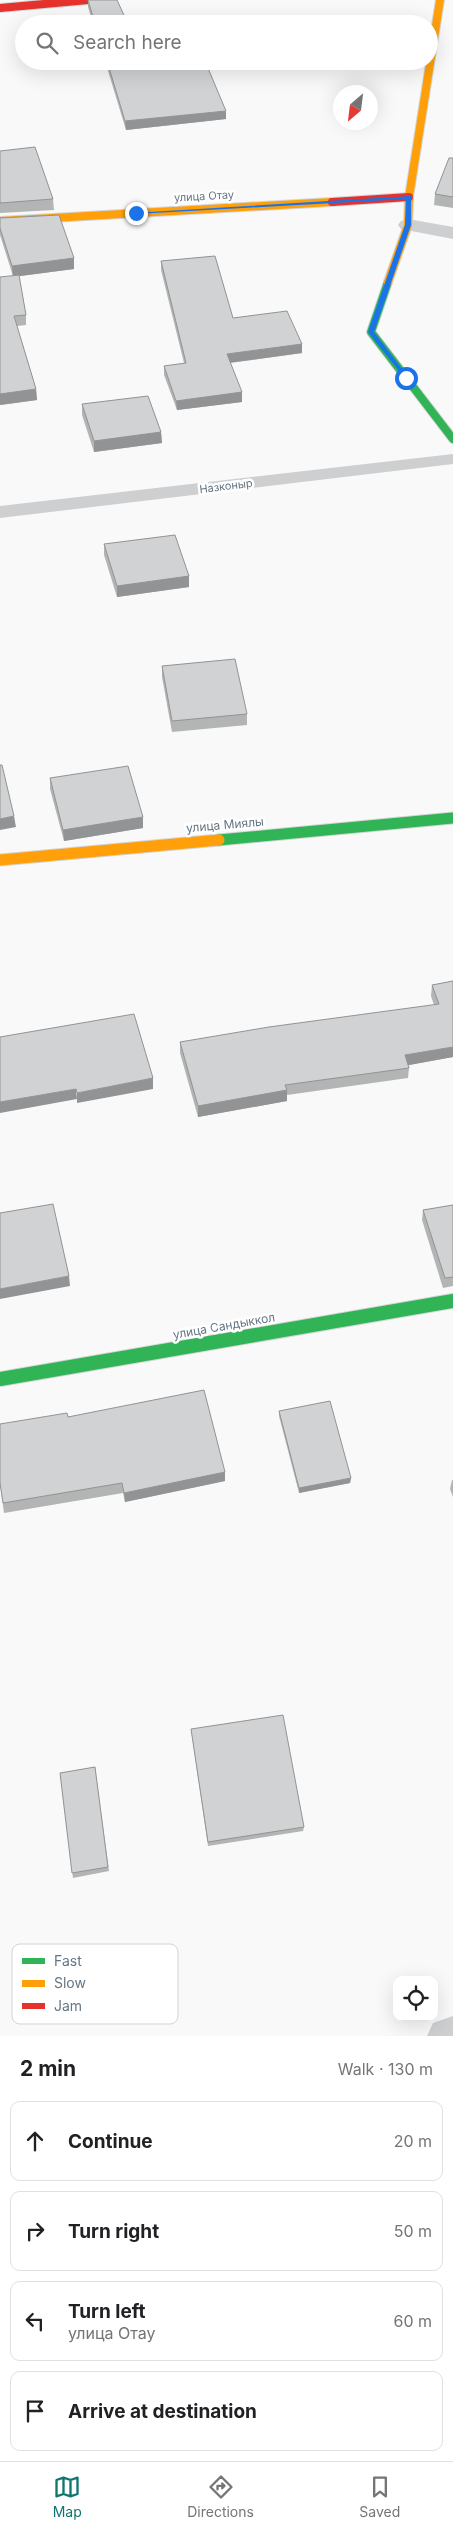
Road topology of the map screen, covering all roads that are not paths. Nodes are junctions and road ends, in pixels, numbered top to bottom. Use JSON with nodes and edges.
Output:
{"nodes":[{"id":1,"x":88,"y":0,"type":"edge"},
{"id":2,"x":440,"y":0,"type":"edge"},
{"id":3,"x":0,"y":8,"type":"edge"},
{"id":4,"x":438,"y":15,"type":"edge"},
{"id":5,"x":429,"y":70,"type":"edge"},
{"id":6,"x":409,"y":197,"type":"junction"},
{"id":7,"x":0,"y":220,"type":"edge"},
{"id":8,"x":408,"y":225,"type":"junction"},
{"id":9,"x":453,"y":233,"type":"edge"},
{"id":10,"x":453,"y":439,"type":"edge"},
{"id":11,"x":453,"y":459,"type":"edge"},
{"id":12,"x":0,"y":512,"type":"edge"},
{"id":13,"x":453,"y":818,"type":"edge"},
{"id":14,"x":0,"y":860,"type":"edge"},
{"id":15,"x":453,"y":1301,"type":"edge"},
{"id":16,"x":0,"y":1378,"type":"edge"},
{"id":17,"x":453,"y":2034,"type":"edge"},
{"id":18,"x":446,"y":2036,"type":"edge"}],
"edges":[{"from":1,"to":3,"type":"street"},
{"from":2,"to":4,"type":"street"},
{"from":5,"to":6,"type":"street"},
{"from":6,"to":7,"type":"street","name":"улица Отау"},
{"from":6,"to":8,"type":"street"},
{"from":8,"to":9,"type":"street"},
{"from":8,"to":10,"type":"street"},
{"from":11,"to":12,"type":"lane","name":"Назконыр"},
{"from":13,"to":14,"type":"street","name":"улица Миялы"},
{"from":15,"to":16,"type":"street","name":"улица Сандыккол"},
{"from":17,"to":18,"type":"street"}]}
